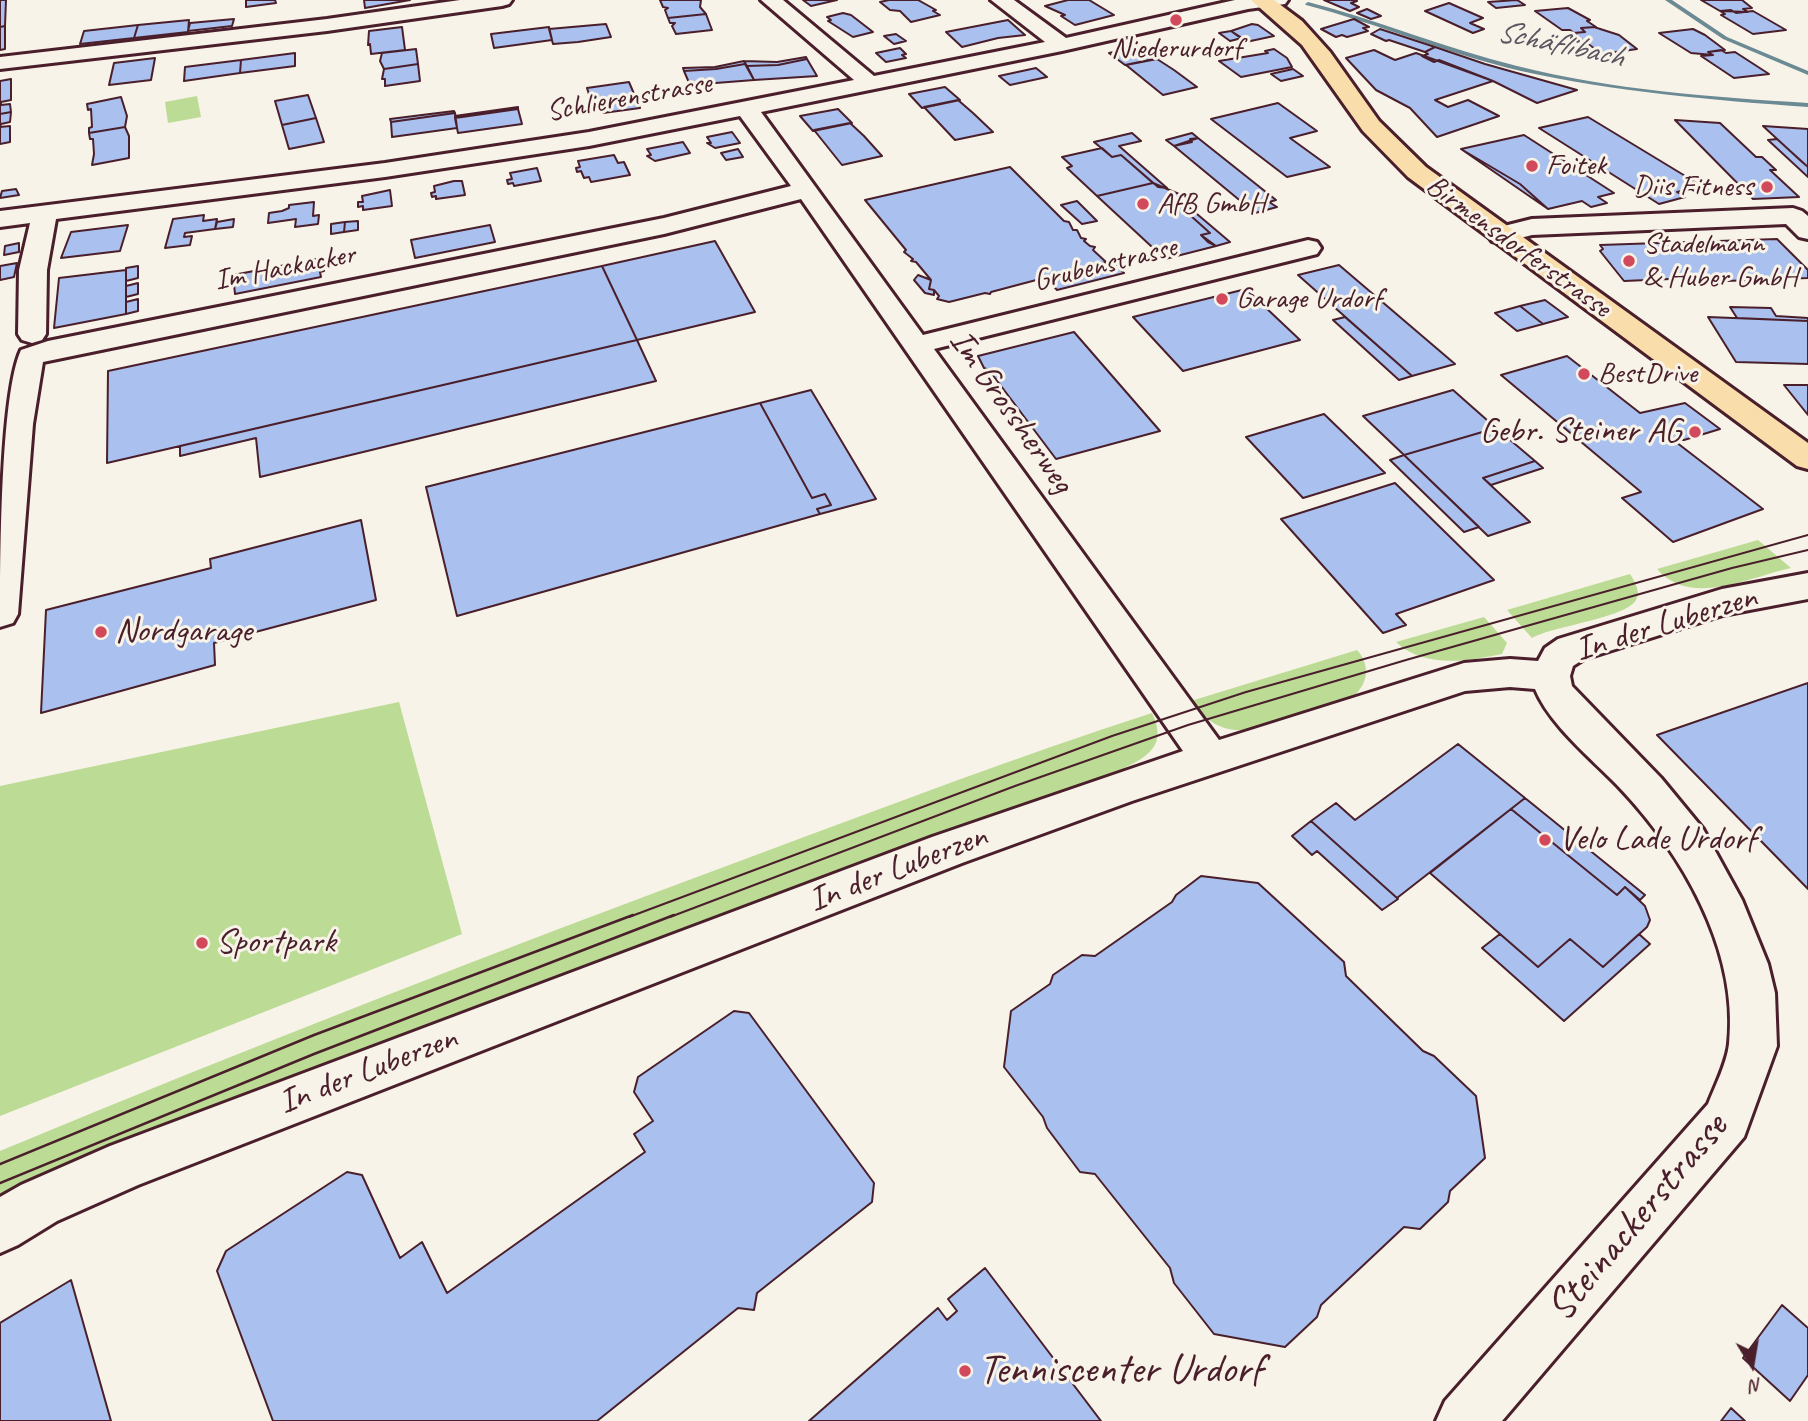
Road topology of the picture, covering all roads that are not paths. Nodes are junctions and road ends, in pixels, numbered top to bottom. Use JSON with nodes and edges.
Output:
{"nodes":[{"id":1,"x":502,"y":0,"type":"edge"},
{"id":2,"x":771,"y":0,"type":"edge"},
{"id":3,"x":1001,"y":0,"type":"edge"},
{"id":4,"x":1267,"y":1,"type":"edge"},
{"id":5,"x":1062,"y":45,"type":"junction"},
{"id":6,"x":0,"y":63,"type":"edge"},
{"id":7,"x":869,"y":83,"type":"junction"},
{"id":8,"x":747,"y":109,"type":"junction"},
{"id":9,"x":807,"y":190,"type":"junction"},
{"id":10,"x":45,"y":212,"type":"junction"},
{"id":11,"x":0,"y":219,"type":"edge"},
{"id":12,"x":1808,"y":231,"type":"edge"},
{"id":13,"x":1501,"y":235,"type":"junction"},
{"id":14,"x":1308,"y":248,"type":"dead end"},
{"id":15,"x":32,"y":334,"type":"dead end"},
{"id":16,"x":918,"y":345,"type":"junction"},
{"id":17,"x":1808,"y":459,"type":"edge"},
{"id":18,"x":1808,"y":586,"type":"edge"},
{"id":19,"x":0,"y":614,"type":"edge"},
{"id":20,"x":1551,"y":676,"type":"junction"},
{"id":21,"x":1211,"y":759,"type":"junction"},
{"id":22,"x":0,"y":1227,"type":"edge"},
{"id":23,"x":1465,"y":1421,"type":"edge"}],
"edges":[{"from":1,"to":6,"type":"street"},
{"from":2,"to":7,"type":"street"},
{"from":3,"to":5,"type":"street"},
{"from":4,"to":5,"type":"street","name":"Schlierenstrasse"},
{"from":4,"to":13,"type":"main road","name":"Birmensdorferstrasse"},
{"from":5,"to":7,"type":"street","name":"Schlierenstrasse"},
{"from":7,"to":8,"type":"street","name":"Schlierenstrasse"},
{"from":8,"to":9,"type":"street","name":"Im Grossherweg"},
{"from":8,"to":10,"type":"street","name":"Schlierenstrasse"},
{"from":9,"to":16,"type":"street","name":"Im Grossherweg"},
{"from":9,"to":19,"type":"street","name":"Im Hackacker"},
{"from":10,"to":11,"type":"street","name":"Schlierenstrasse"},
{"from":10,"to":15,"type":"street"},
{"from":12,"to":13,"type":"street"},
{"from":13,"to":17,"type":"main road","name":"Birmensdorferstrasse"},
{"from":14,"to":16,"type":"street","name":"Grubenstrasse"},
{"from":16,"to":21,"type":"street","name":"Im Grossherweg"},
{"from":18,"to":20,"type":"street","name":"In der Luberzen"},
{"from":20,"to":21,"type":"street","name":"In der Luberzen"},
{"from":20,"to":23,"type":"street","name":"Steinackerstrasse"},
{"from":21,"to":22,"type":"street","name":"In der Luberzen"}]}
